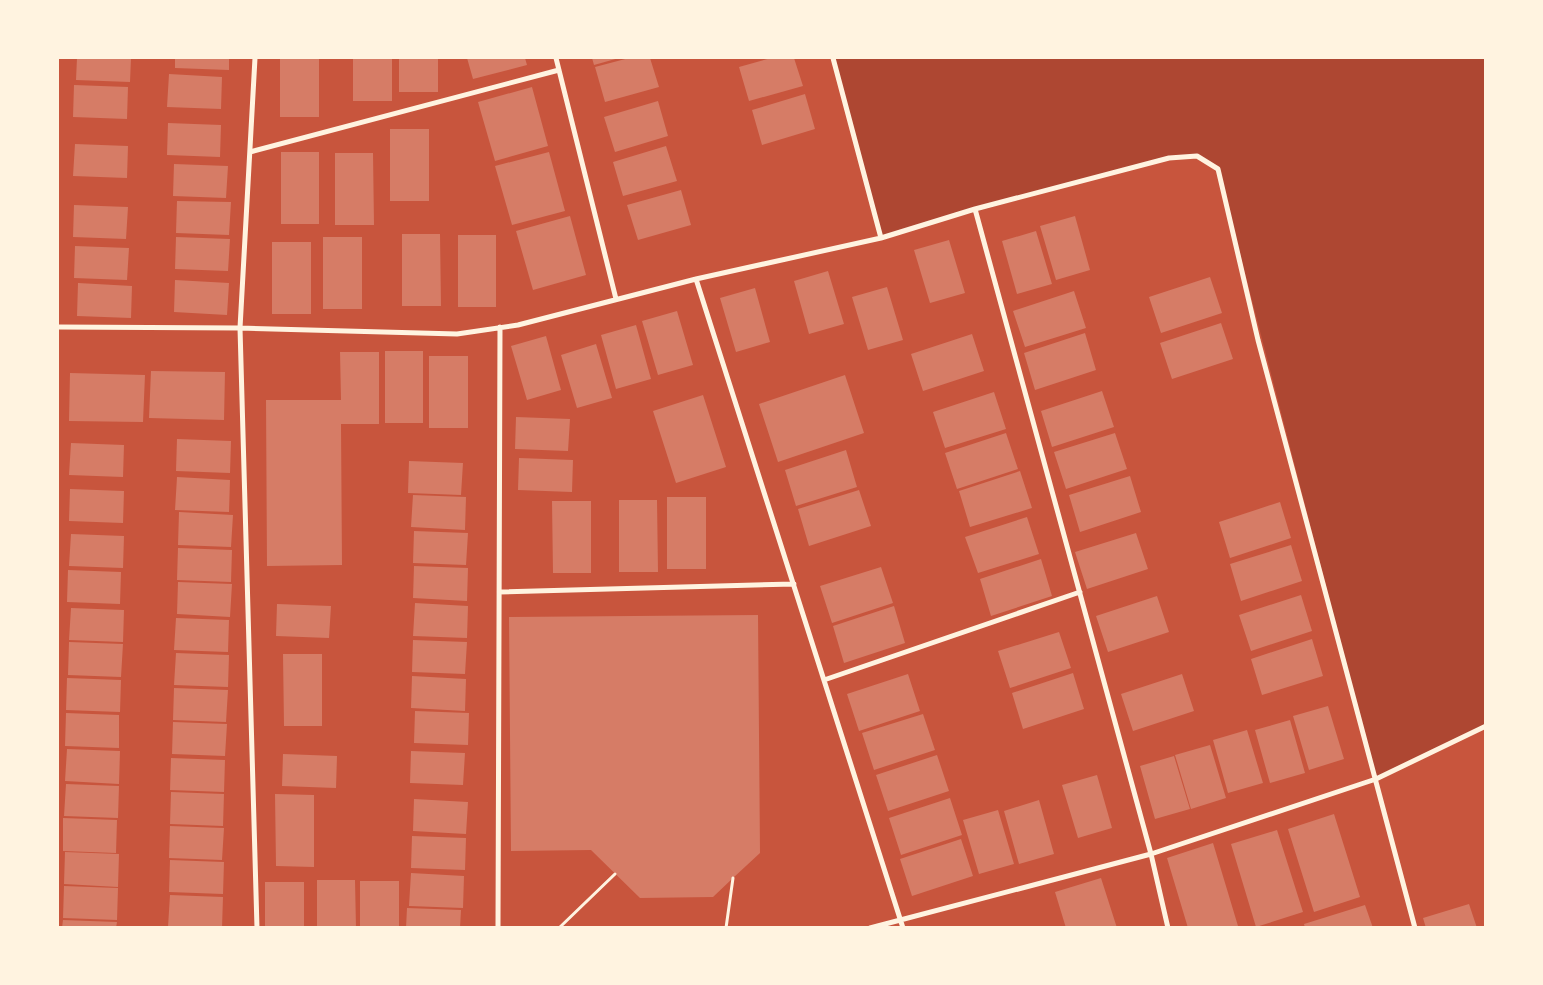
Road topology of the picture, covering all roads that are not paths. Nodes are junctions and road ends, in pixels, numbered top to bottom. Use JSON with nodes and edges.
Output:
{"nodes":[{"id":1,"x":255,"y":58,"type":"edge"},
{"id":2,"x":556,"y":58,"type":"edge"},
{"id":3,"x":833,"y":58,"type":"edge"},
{"id":4,"x":559,"y":70,"type":"junction"},
{"id":5,"x":250,"y":152,"type":"junction"},
{"id":6,"x":975,"y":210,"type":"junction"},
{"id":7,"x":881,"y":238,"type":"junction"},
{"id":8,"x":696,"y":279,"type":"junction"},
{"id":9,"x":616,"y":299,"type":"junction"},
{"id":10,"x":500,"y":327,"type":"junction"},
{"id":11,"x":58,"y":328,"type":"edge"},
{"id":12,"x":240,"y":328,"type":"junction"},
{"id":13,"x":794,"y":584,"type":"junction"},
{"id":14,"x":499,"y":592,"type":"junction"},
{"id":15,"x":1080,"y":592,"type":"junction"},
{"id":16,"x":824,"y":680,"type":"junction"},
{"id":17,"x":1486,"y":726,"type":"edge"},
{"id":18,"x":1376,"y":779,"type":"junction"},
{"id":19,"x":1152,"y":854,"type":"junction"},
{"id":20,"x":900,"y":919,"type":"junction"},
{"id":21,"x":257,"y":928,"type":"edge"},
{"id":22,"x":498,"y":928,"type":"edge"},
{"id":23,"x":870,"y":928,"type":"edge"},
{"id":24,"x":903,"y":928,"type":"edge"},
{"id":25,"x":1168,"y":928,"type":"edge"},
{"id":26,"x":1415,"y":928,"type":"edge"}],
"edges":[{"from":1,"to":5,"type":"street"},
{"from":2,"to":4,"type":"street"},
{"from":3,"to":7,"type":"street"},
{"from":4,"to":5,"type":"street"},
{"from":4,"to":9,"type":"street"},
{"from":5,"to":12,"type":"street"},
{"from":6,"to":7,"type":"street"},
{"from":6,"to":15,"type":"street"},
{"from":6,"to":18,"type":"street"},
{"from":7,"to":8,"type":"street"},
{"from":8,"to":9,"type":"street"},
{"from":8,"to":13,"type":"street"},
{"from":9,"to":10,"type":"street"},
{"from":10,"to":12,"type":"street"},
{"from":10,"to":14,"type":"street"},
{"from":11,"to":12,"type":"street"},
{"from":12,"to":21,"type":"street"},
{"from":13,"to":14,"type":"street"},
{"from":13,"to":16,"type":"street"},
{"from":14,"to":22,"type":"street"},
{"from":15,"to":16,"type":"street"},
{"from":15,"to":19,"type":"street"},
{"from":16,"to":20,"type":"street"},
{"from":17,"to":18,"type":"street"},
{"from":18,"to":19,"type":"street"},
{"from":18,"to":26,"type":"street"},
{"from":19,"to":20,"type":"street"},
{"from":19,"to":25,"type":"street"},
{"from":20,"to":23,"type":"street"},
{"from":20,"to":24,"type":"street"}]}
